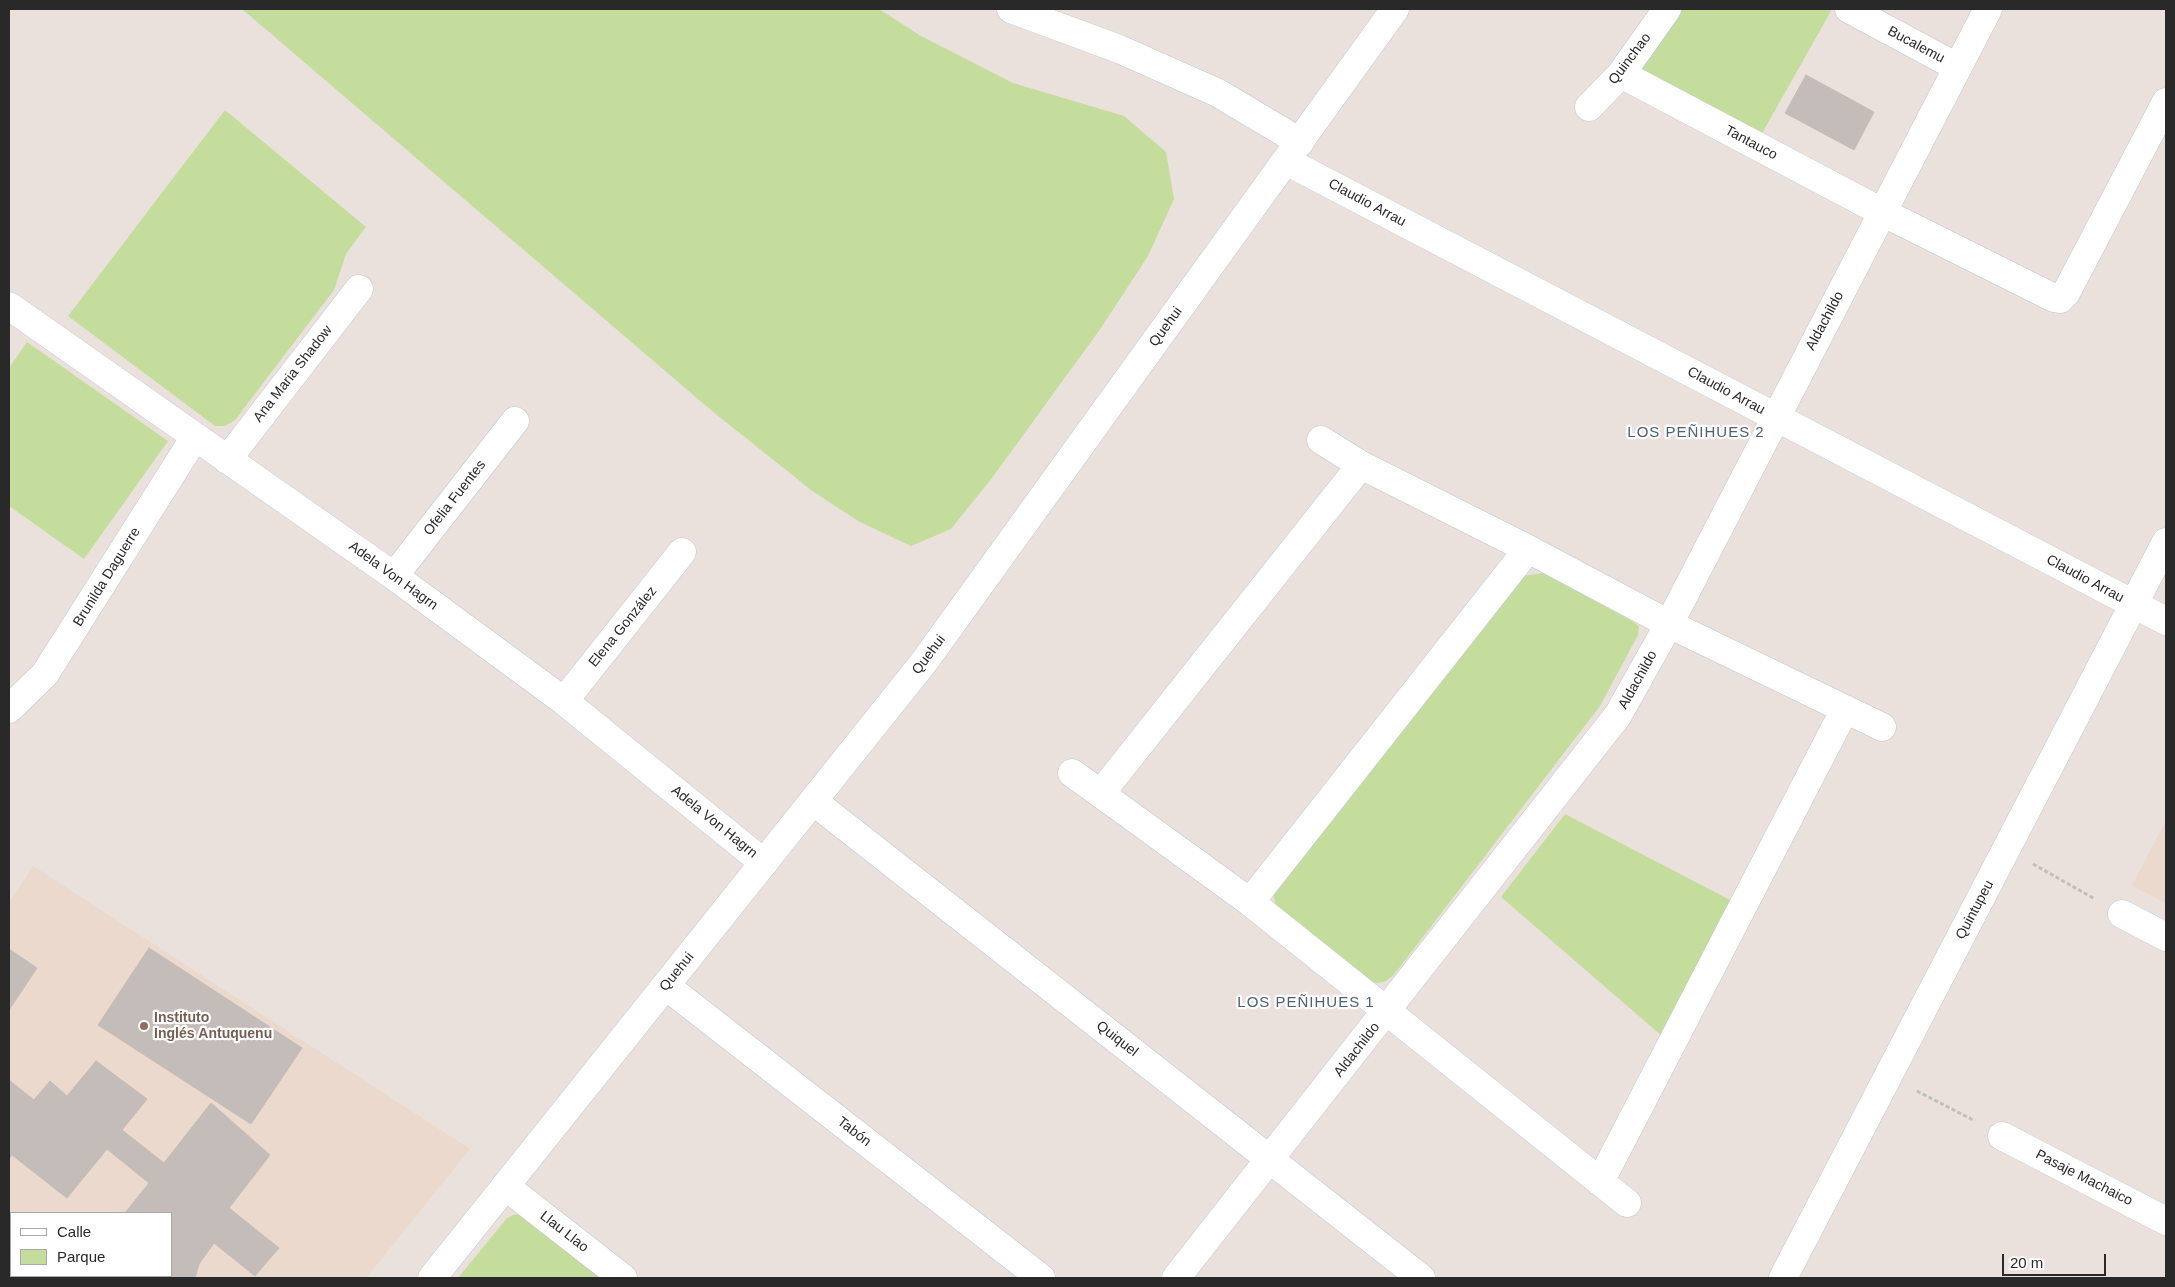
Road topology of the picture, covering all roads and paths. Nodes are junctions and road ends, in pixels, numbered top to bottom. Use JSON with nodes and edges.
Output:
{"nodes":[{"id":1,"x":1011,"y":9,"type":"edge"},
{"id":2,"x":1396,"y":9,"type":"edge"},
{"id":3,"x":1667,"y":9,"type":"edge"},
{"id":4,"x":1849,"y":9,"type":"edge"},
{"id":5,"x":1988,"y":9,"type":"edge"},
{"id":6,"x":1957,"y":68,"type":"junction"},
{"id":7,"x":1621,"y":74,"type":"junction"},
{"id":8,"x":2166,"y":102,"type":"edge"},
{"id":9,"x":1589,"y":107,"type":"dead end"},
{"id":10,"x":1293,"y":151,"type":"junction"},
{"id":11,"x":1882,"y":212,"type":"junction"},
{"id":12,"x":359,"y":289,"type":"dead end"},
{"id":13,"x":11,"y":312,"type":"edge"},
{"id":14,"x":1775,"y":417,"type":"junction"},
{"id":15,"x":515,"y":421,"type":"dead end"},
{"id":16,"x":196,"y":437,"type":"junction"},
{"id":17,"x":1321,"y":440,"type":"dead end"},
{"id":18,"x":227,"y":460,"type":"junction"},
{"id":19,"x":1361,"y":465,"type":"junction"},
{"id":20,"x":2166,"y":542,"type":"edge"},
{"id":21,"x":1528,"y":549,"type":"junction"},
{"id":22,"x":682,"y":552,"type":"dead end"},
{"id":23,"x":394,"y":576,"type":"junction"},
{"id":24,"x":2134,"y":604,"type":"junction"},
{"id":25,"x":2166,"y":621,"type":"edge"},
{"id":26,"x":1669,"y":624,"type":"junction"},
{"id":27,"x":564,"y":701,"type":"junction"},
{"id":28,"x":1845,"y":708,"type":"junction"},
{"id":29,"x":9,"y":709,"type":"edge"},
{"id":30,"x":1882,"y":727,"type":"dead end"},
{"id":31,"x":1072,"y":773,"type":"dead end"},
{"id":32,"x":1101,"y":793,"type":"junction"},
{"id":33,"x":813,"y":801,"type":"junction"},
{"id":34,"x":2007,"y":850,"type":"junction"},
{"id":35,"x":764,"y":863,"type":"junction"},
{"id":36,"x":1250,"y":902,"type":"junction"},
{"id":37,"x":2122,"y":914,"type":"joint"},
{"id":38,"x":2166,"y":937,"type":"edge"},
{"id":39,"x":666,"y":986,"type":"junction"},
{"id":40,"x":1386,"y":1012,"type":"junction"},
{"id":41,"x":1889,"y":1076,"type":"junction"},
{"id":42,"x":2002,"y":1136,"type":"joint"},
{"id":43,"x":1271,"y":1160,"type":"junction"},
{"id":44,"x":1600,"y":1182,"type":"junction"},
{"id":45,"x":505,"y":1186,"type":"junction"},
{"id":46,"x":1627,"y":1203,"type":"dead end"},
{"id":47,"x":2166,"y":1221,"type":"edge"},
{"id":48,"x":432,"y":1278,"type":"edge"},
{"id":49,"x":623,"y":1278,"type":"edge"},
{"id":50,"x":1041,"y":1278,"type":"edge"},
{"id":51,"x":1176,"y":1278,"type":"edge"},
{"id":52,"x":1421,"y":1278,"type":"edge"},
{"id":53,"x":1784,"y":1278,"type":"edge"}],
"edges":[{"from":1,"to":10,"type":"street","name":"Claudio Arrau"},
{"from":2,"to":10,"type":"street","name":"Quehui"},
{"from":3,"to":7,"type":"street","name":"Quinchao"},
{"from":4,"to":6,"type":"street","name":"Bucalemu"},
{"from":5,"to":6,"type":"street","name":"Aldachildo"},
{"from":6,"to":11,"type":"street","name":"Aldachildo"},
{"from":7,"to":9,"type":"street","name":"Quinchao"},
{"from":7,"to":11,"type":"street","name":"Tantauco"},
{"from":8,"to":11,"type":"street","name":"Tantauco"},
{"from":10,"to":14,"type":"street","name":"Claudio Arrau"},
{"from":10,"to":33,"type":"street","name":"Quehui"},
{"from":11,"to":14,"type":"street","name":"Aldachildo"},
{"from":12,"to":18,"type":"street","name":"Ana Maria Shadow"},
{"from":13,"to":16,"type":"street","name":"Adela Von Hagrn"},
{"from":14,"to":24,"type":"street","name":"Claudio Arrau"},
{"from":14,"to":26,"type":"street","name":"Aldachildo"},
{"from":15,"to":23,"type":"street","name":"Ofelia Fuentes"},
{"from":16,"to":18,"type":"street","name":"Adela Von Hagrn"},
{"from":16,"to":29,"type":"street","name":"Brunilda Daguerre"},
{"from":17,"to":19,"type":"street"},
{"from":18,"to":23,"type":"street","name":"Adela Von Hagrn"},
{"from":19,"to":21,"type":"street"},
{"from":19,"to":32,"type":"street"},
{"from":20,"to":24,"type":"street","name":"Quintupeu"},
{"from":21,"to":26,"type":"street"},
{"from":21,"to":36,"type":"street"},
{"from":22,"to":27,"type":"street","name":"Elena González"},
{"from":23,"to":27,"type":"street","name":"Adela Von Hagrn"},
{"from":24,"to":25,"type":"street","name":"Claudio Arrau"},
{"from":24,"to":34,"type":"street","name":"Quintupeu"},
{"from":26,"to":28,"type":"street"},
{"from":26,"to":40,"type":"street","name":"Aldachildo"},
{"from":27,"to":35,"type":"street","name":"Adela Von Hagrn"},
{"from":28,"to":30,"type":"street"},
{"from":28,"to":44,"type":"street"},
{"from":31,"to":32,"type":"street"},
{"from":32,"to":36,"type":"street"},
{"from":33,"to":35,"type":"street","name":"Quehui"},
{"from":33,"to":43,"type":"street","name":"Quiquel"},
{"from":34,"to":37,"type":"path"},
{"from":34,"to":41,"type":"street","name":"Quintupeu"},
{"from":35,"to":39,"type":"street","name":"Quehui"},
{"from":36,"to":40,"type":"street"},
{"from":37,"to":38,"type":"street"},
{"from":39,"to":45,"type":"street","name":"Quehui"},
{"from":39,"to":50,"type":"street","name":"Tabón"},
{"from":40,"to":43,"type":"street","name":"Aldachildo"},
{"from":40,"to":44,"type":"street"},
{"from":41,"to":42,"type":"path"},
{"from":41,"to":53,"type":"street","name":"Quintupeu"},
{"from":42,"to":47,"type":"street","name":"Pasaje Machaico"},
{"from":43,"to":51,"type":"street","name":"Aldachildo"},
{"from":43,"to":52,"type":"street","name":"Quiquel"},
{"from":44,"to":46,"type":"street"},
{"from":45,"to":48,"type":"street","name":"Quehui"},
{"from":45,"to":49,"type":"street","name":"Llau Llao"}]}
